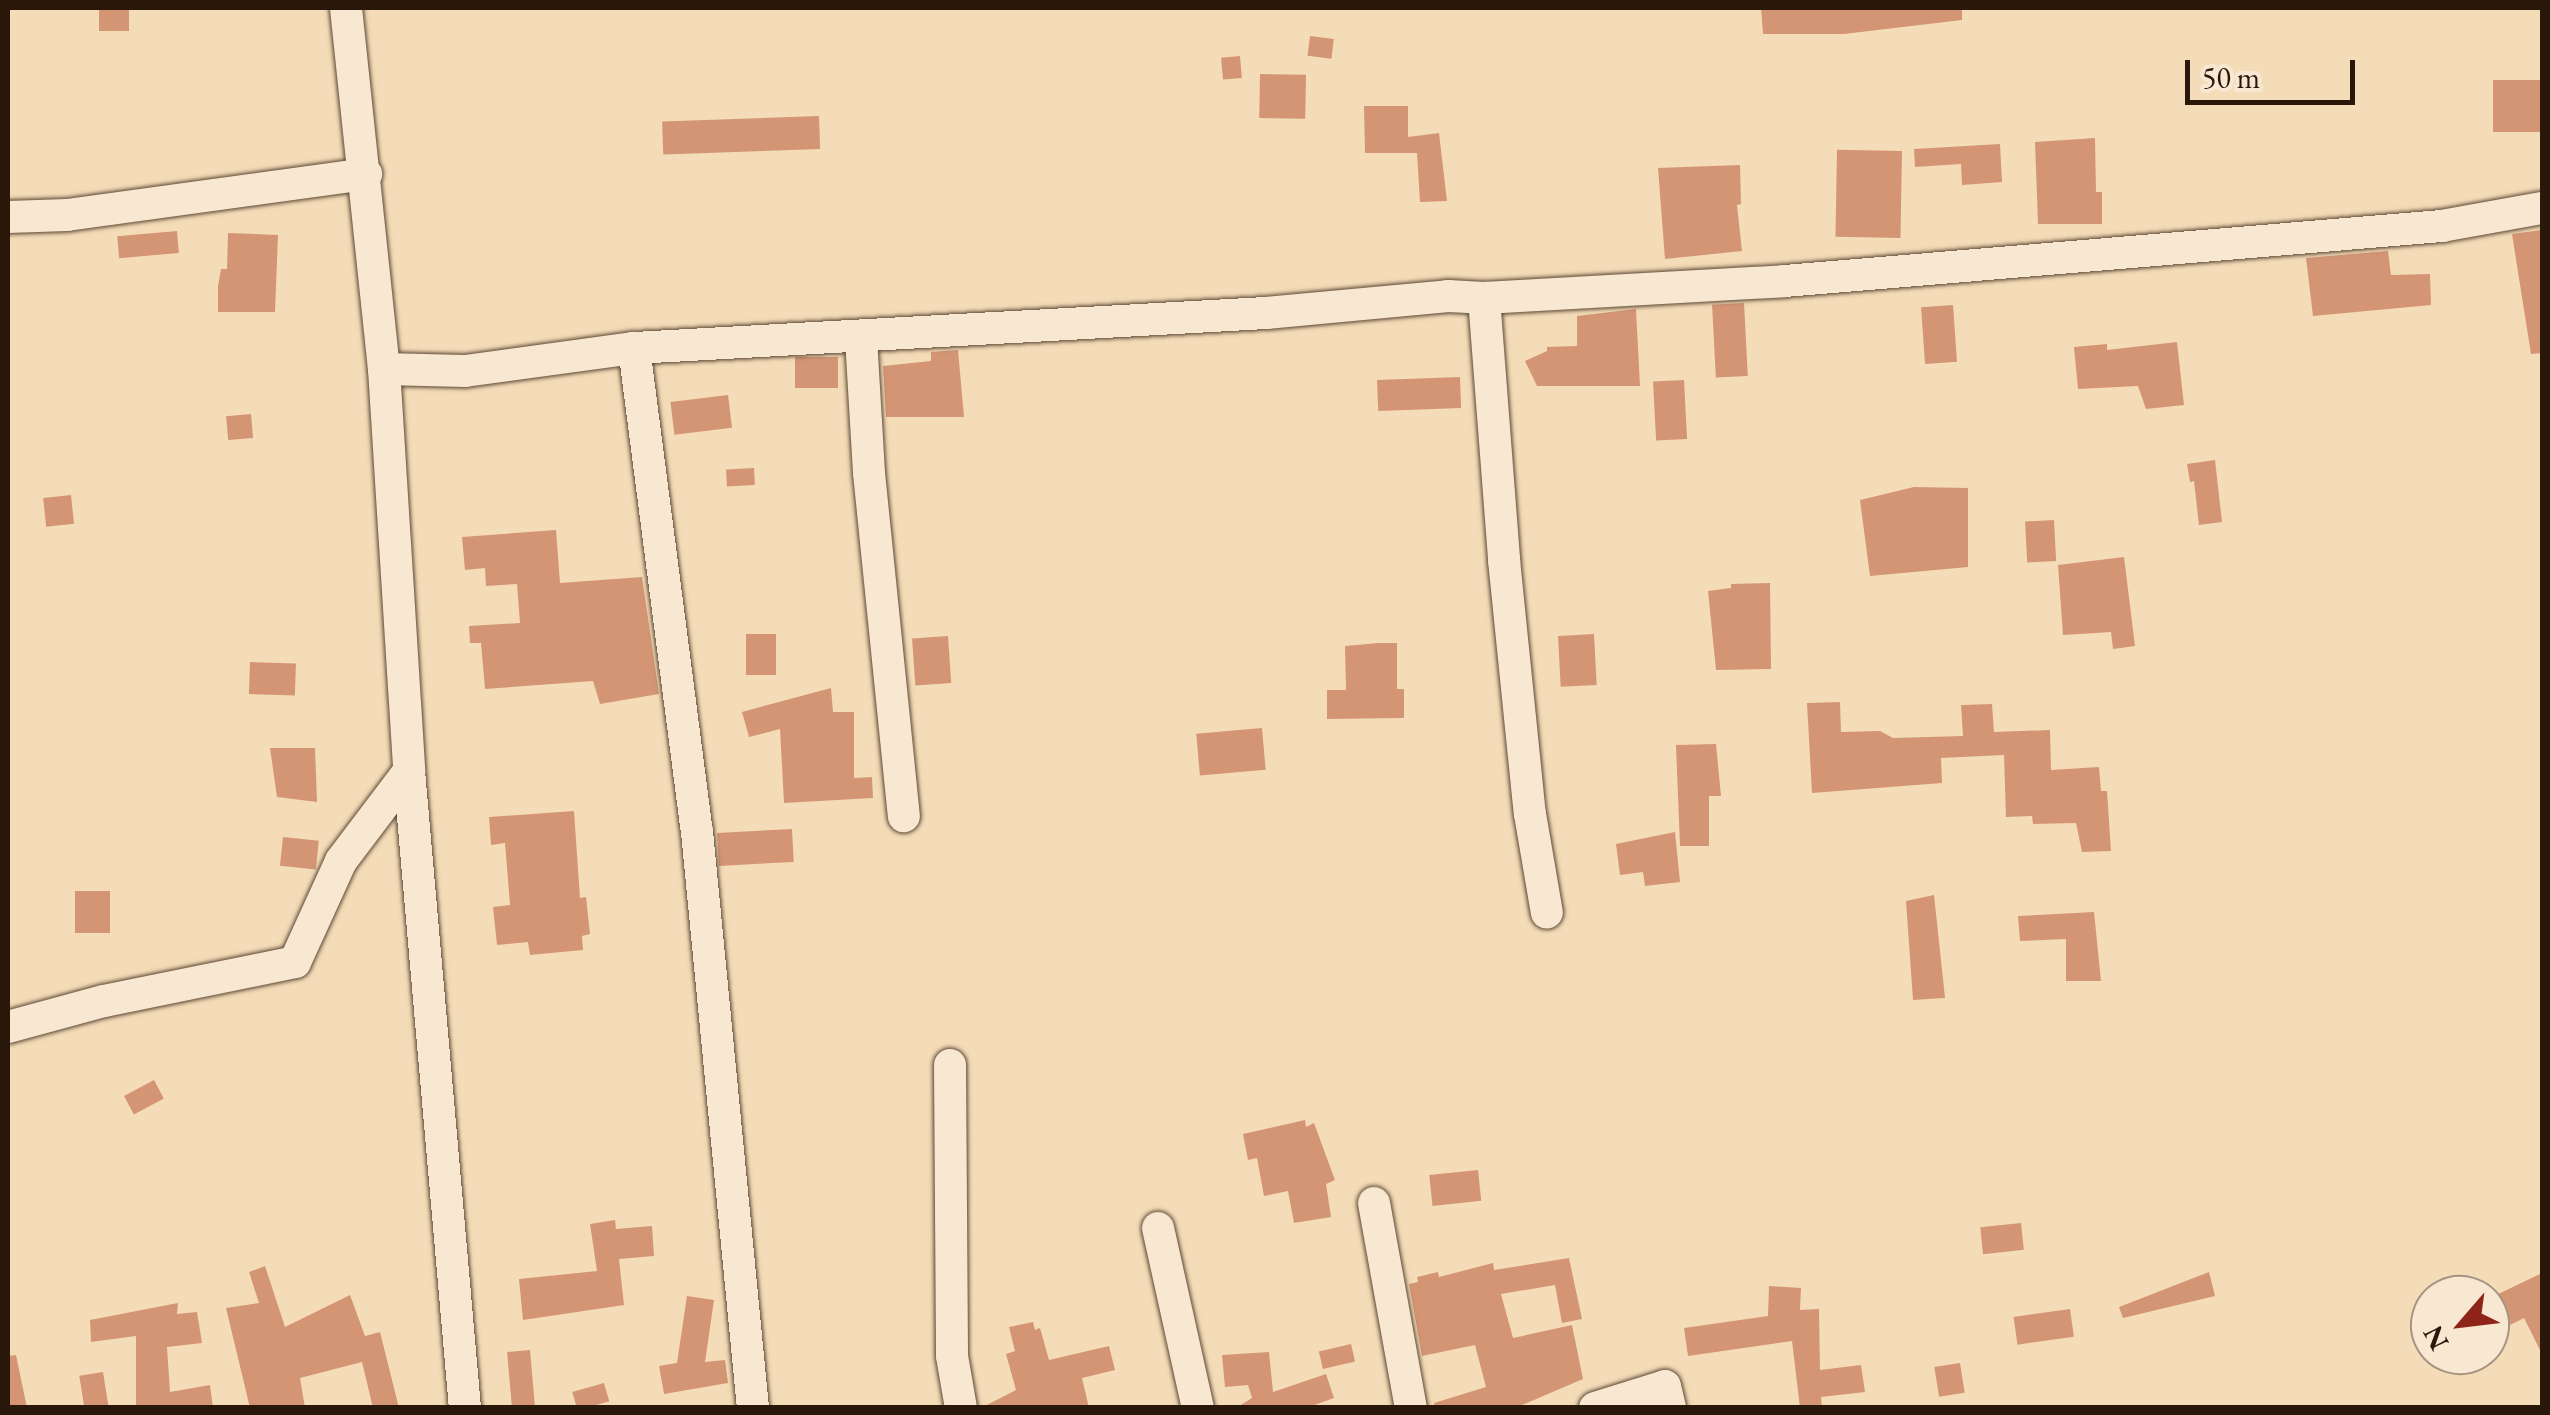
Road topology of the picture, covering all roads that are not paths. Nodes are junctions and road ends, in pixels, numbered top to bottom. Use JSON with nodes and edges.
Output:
{"nodes":[{"id":1,"x":346,"y":8,"type":"edge"},
{"id":2,"x":366,"y":174,"type":"junction"},
{"id":3,"x":2542,"y":208,"type":"edge"},
{"id":4,"x":8,"y":217,"type":"edge"},
{"id":5,"x":1484,"y":298,"type":"junction"},
{"id":6,"x":861,"y":338,"type":"junction"},
{"id":7,"x":634,"y":348,"type":"junction"},
{"id":8,"x":384,"y":369,"type":"junction"},
{"id":9,"x":409,"y":770,"type":"junction"},
{"id":10,"x":904,"y":816,"type":"dead end"},
{"id":11,"x":1547,"y":913,"type":"dead end"},
{"id":12,"x":8,"y":1027,"type":"edge"},
{"id":13,"x":950,"y":1065,"type":"dead end"},
{"id":14,"x":1374,"y":1203,"type":"dead end"},
{"id":15,"x":1158,"y":1228,"type":"dead end"},
{"id":16,"x":465,"y":1408,"type":"edge"},
{"id":17,"x":753,"y":1408,"type":"edge"},
{"id":18,"x":961,"y":1408,"type":"edge"},
{"id":19,"x":1198,"y":1408,"type":"edge"},
{"id":20,"x":1411,"y":1408,"type":"edge"},
{"id":21,"x":1595,"y":1408,"type":"edge"},
{"id":22,"x":1670,"y":1408,"type":"edge"}],
"edges":[{"from":1,"to":2,"type":"street"},
{"from":2,"to":4,"type":"street"},
{"from":2,"to":8,"type":"street"},
{"from":3,"to":5,"type":"street"},
{"from":5,"to":6,"type":"street"},
{"from":5,"to":11,"type":"street"},
{"from":6,"to":7,"type":"street"},
{"from":6,"to":10,"type":"street"},
{"from":7,"to":8,"type":"street"},
{"from":7,"to":17,"type":"street"},
{"from":8,"to":9,"type":"street"},
{"from":9,"to":12,"type":"street"},
{"from":9,"to":16,"type":"street"},
{"from":13,"to":18,"type":"street"},
{"from":14,"to":20,"type":"street"},
{"from":15,"to":19,"type":"street"},
{"from":21,"to":22,"type":"street"}]}
